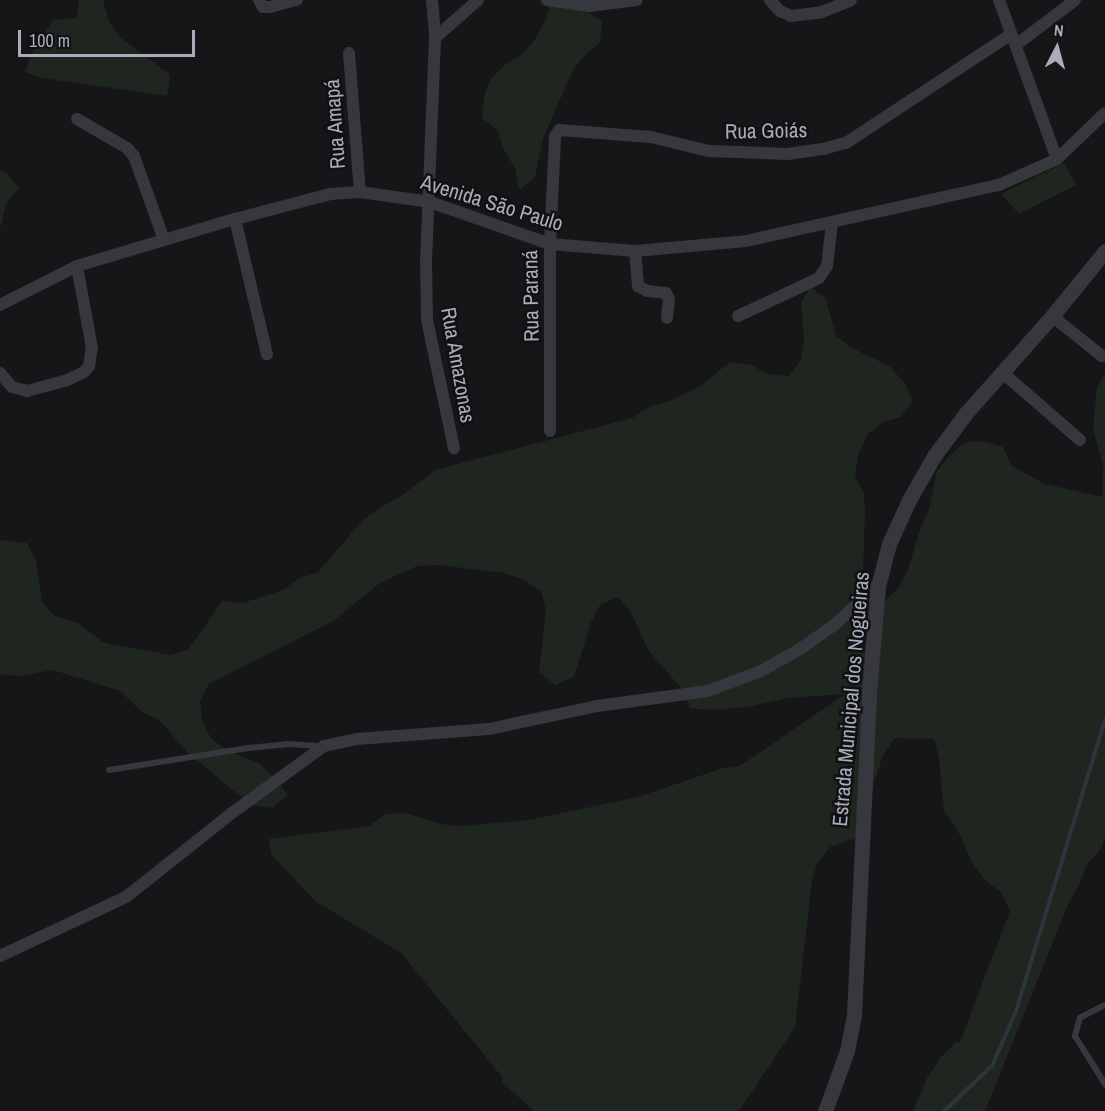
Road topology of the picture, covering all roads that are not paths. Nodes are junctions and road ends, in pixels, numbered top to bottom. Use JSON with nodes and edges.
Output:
{"nodes":[{"id":1,"x":259,"y":0,"type":"edge"},
{"id":2,"x":297,"y":0,"type":"edge"},
{"id":3,"x":432,"y":0,"type":"edge"},
{"id":4,"x":478,"y":0,"type":"edge"},
{"id":5,"x":547,"y":0,"type":"edge"},
{"id":6,"x":637,"y":0,"type":"edge"},
{"id":7,"x":770,"y":0,"type":"edge"},
{"id":8,"x":851,"y":0,"type":"edge"},
{"id":9,"x":999,"y":0,"type":"edge"},
{"id":10,"x":1076,"y":0,"type":"edge"},
{"id":11,"x":591,"y":3,"type":"edge"},
{"id":12,"x":435,"y":38,"type":"junction"},
{"id":13,"x":1013,"y":39,"type":"junction"},
{"id":14,"x":349,"y":53,"type":"dead end"},
{"id":15,"x":1105,"y":112,"type":"edge"},
{"id":16,"x":77,"y":119,"type":"dead end"},
{"id":17,"x":563,"y":129,"type":"joint"},
{"id":18,"x":1057,"y":159,"type":"junction"},
{"id":19,"x":360,"y":192,"type":"junction"},
{"id":20,"x":430,"y":202,"type":"junction"},
{"id":21,"x":235,"y":219,"type":"junction"},
{"id":22,"x":832,"y":223,"type":"junction"},
{"id":23,"x":164,"y":240,"type":"junction"},
{"id":24,"x":549,"y":244,"type":"junction"},
{"id":25,"x":635,"y":250,"type":"junction"},
{"id":26,"x":1105,"y":251,"type":"edge"},
{"id":27,"x":77,"y":266,"type":"junction"},
{"id":28,"x":0,"y":305,"type":"edge"},
{"id":29,"x":738,"y":316,"type":"dead end"},
{"id":30,"x":1052,"y":316,"type":"junction"},
{"id":31,"x":667,"y":318,"type":"dead end"},
{"id":32,"x":267,"y":354,"type":"dead end"},
{"id":33,"x":1102,"y":356,"type":"dead end"},
{"id":34,"x":0,"y":373,"type":"edge"},
{"id":35,"x":1002,"y":373,"type":"junction"},
{"id":36,"x":550,"y":431,"type":"dead end"},
{"id":37,"x":1080,"y":440,"type":"dead end"},
{"id":38,"x":454,"y":448,"type":"dead end"},
{"id":39,"x":878,"y":586,"type":"junction"},
{"id":40,"x":324,"y":746,"type":"junction"},
{"id":41,"x":109,"y":770,"type":"dead end"},
{"id":42,"x":0,"y":956,"type":"edge"},
{"id":43,"x":1105,"y":1005,"type":"edge"},
{"id":44,"x":1105,"y":1084,"type":"edge"},
{"id":45,"x":825,"y":1111,"type":"edge"}],
"edges":[{"from":1,"to":2,"type":"street"},
{"from":3,"to":12,"type":"street","name":"Rua Amazonas"},
{"from":4,"to":12,"type":"street"},
{"from":5,"to":11,"type":"street"},
{"from":6,"to":11,"type":"street"},
{"from":7,"to":8,"type":"street"},
{"from":9,"to":13,"type":"street"},
{"from":10,"to":13,"type":"street","name":"Rua Goiás"},
{"from":12,"to":20,"type":"street","name":"Rua Amazonas"},
{"from":13,"to":17,"type":"street","name":"Rua Goiás"},
{"from":13,"to":18,"type":"street"},
{"from":14,"to":19,"type":"street","name":"Rua Amapá"},
{"from":15,"to":18,"type":"street","name":"Avenida São Paulo"},
{"from":16,"to":23,"type":"street"},
{"from":17,"to":24,"type":"street","name":"Rua Paraná"},
{"from":18,"to":22,"type":"street","name":"Avenida São Paulo"},
{"from":19,"to":20,"type":"street","name":"Avenida São Paulo"},
{"from":19,"to":21,"type":"street","name":"Avenida São Paulo"},
{"from":20,"to":24,"type":"street","name":"Avenida São Paulo"},
{"from":20,"to":38,"type":"street","name":"Rua Amazonas"},
{"from":21,"to":23,"type":"street","name":"Avenida São Paulo"},
{"from":21,"to":32,"type":"street"},
{"from":22,"to":25,"type":"street","name":"Avenida São Paulo"},
{"from":22,"to":29,"type":"street"},
{"from":23,"to":27,"type":"street","name":"Avenida São Paulo"},
{"from":24,"to":25,"type":"street","name":"Avenida São Paulo"},
{"from":24,"to":36,"type":"street","name":"Rua Paraná"},
{"from":25,"to":31,"type":"street"},
{"from":26,"to":30,"type":"street","name":"Estrada Municipal dos Nogueiras"},
{"from":27,"to":28,"type":"street","name":"Avenida São Paulo"},
{"from":27,"to":34,"type":"street"},
{"from":30,"to":33,"type":"street"},
{"from":30,"to":35,"type":"street","name":"Estrada Municipal dos Nogueiras"},
{"from":35,"to":37,"type":"street"},
{"from":35,"to":39,"type":"street","name":"Estrada Municipal dos Nogueiras"},
{"from":39,"to":40,"type":"street"},
{"from":39,"to":45,"type":"street","name":"Estrada Municipal dos Nogueiras"},
{"from":40,"to":41,"type":"lane"},
{"from":40,"to":42,"type":"street"},
{"from":43,"to":44,"type":"lane"}]}
